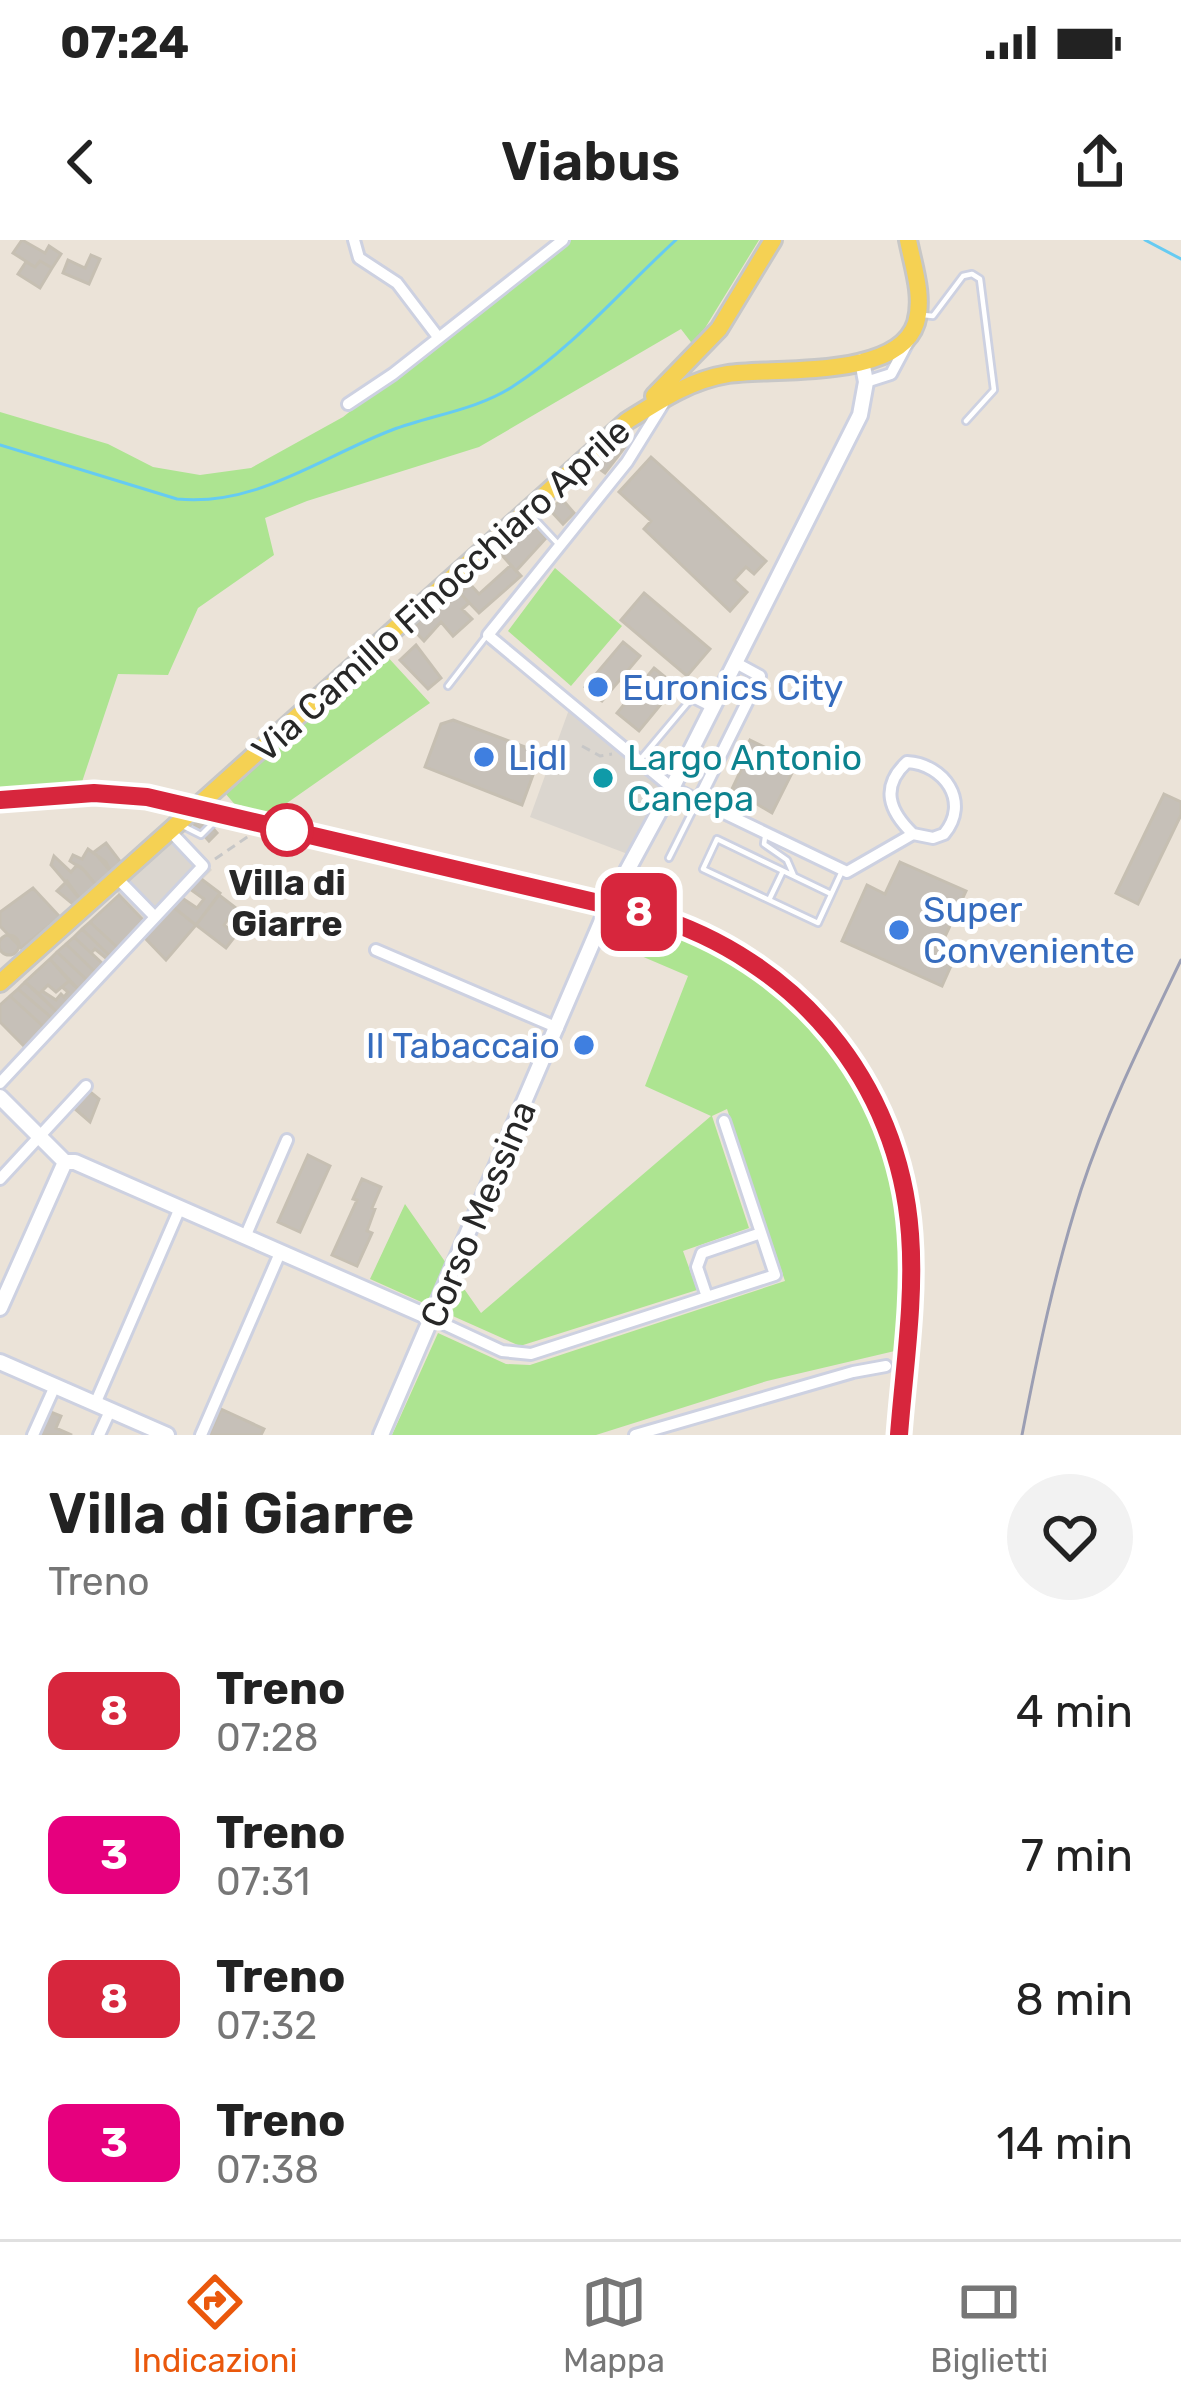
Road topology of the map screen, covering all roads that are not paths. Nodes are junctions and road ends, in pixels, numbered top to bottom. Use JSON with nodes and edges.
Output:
{"nodes":[{"id":1,"x":353,"y":240,"type":"edge"},
{"id":2,"x":563,"y":240,"type":"edge"},
{"id":3,"x":773,"y":240,"type":"edge"},
{"id":4,"x":908,"y":240,"type":"edge"},
{"id":5,"x":914,"y":324,"type":"junction"},
{"id":6,"x":719,"y":329,"type":"junction"},
{"id":7,"x":438,"y":337,"type":"junction"},
{"id":8,"x":862,"y":361,"type":"junction"},
{"id":9,"x":712,"y":377,"type":"junction"},
{"id":10,"x":866,"y":382,"type":"junction"},
{"id":11,"x":668,"y":396,"type":"junction"},
{"id":12,"x":348,"y":404,"type":"dead end"},
{"id":13,"x":627,"y":421,"type":"junction"},
{"id":14,"x":966,"y":422,"type":"dead end"},
{"id":15,"x":528,"y":511,"type":"junction"},
{"id":16,"x":561,"y":547,"type":"junction"},
{"id":17,"x":488,"y":635,"type":"junction"},
{"id":18,"x":736,"y":663,"type":"junction"},
{"id":19,"x":448,"y":686,"type":"dead end"},
{"id":20,"x":712,"y":710,"type":"junction"},
{"id":21,"x":639,"y":760,"type":"junction"},
{"id":22,"x":670,"y":792,"type":"junction"},
{"id":23,"x":699,"y":799,"type":"junction"},
{"id":24,"x":174,"y":827,"type":"junction"},
{"id":25,"x":767,"y":831,"type":"junction"},
{"id":26,"x":913,"y":834,"type":"junction"},
{"id":27,"x":669,"y":858,"type":"dead end"},
{"id":28,"x":843,"y":869,"type":"junction"},
{"id":29,"x":783,"y":871,"type":"junction"},
{"id":30,"x":794,"y":876,"type":"junction"},
{"id":31,"x":118,"y":879,"type":"junction"},
{"id":32,"x":831,"y":894,"type":"junction"},
{"id":33,"x":769,"y":900,"type":"junction"},
{"id":34,"x":155,"y":917,"type":"junction"},
{"id":35,"x":376,"y":950,"type":"dead end"},
{"id":36,"x":0,"y":983,"type":"edge"},
{"id":37,"x":559,"y":1028,"type":"junction"},
{"id":38,"x":0,"y":1083,"type":"edge"},
{"id":39,"x":86,"y":1086,"type":"dead end"},
{"id":40,"x":0,"y":1097,"type":"edge"},
{"id":41,"x":724,"y":1121,"type":"dead end"},
{"id":42,"x":39,"y":1136,"type":"junction"},
{"id":43,"x":287,"y":1140,"type":"dead end"},
{"id":44,"x":65,"y":1162,"type":"junction"},
{"id":45,"x":0,"y":1179,"type":"edge"},
{"id":46,"x":180,"y":1208,"type":"junction"},
{"id":47,"x":761,"y":1233,"type":"junction"},
{"id":48,"x":245,"y":1237,"type":"junction"},
{"id":49,"x":280,"y":1252,"type":"junction"},
{"id":50,"x":707,"y":1297,"type":"junction"},
{"id":51,"x":0,"y":1308,"type":"edge"},
{"id":52,"x":433,"y":1319,"type":"junction"},
{"id":53,"x":0,"y":1362,"type":"edge"},
{"id":54,"x":886,"y":1366,"type":"dead end"},
{"id":55,"x":55,"y":1386,"type":"junction"},
{"id":56,"x":95,"y":1404,"type":"junction"},
{"id":57,"x":110,"y":1411,"type":"junction"},
{"id":58,"x":33,"y":1435,"type":"edge"},
{"id":59,"x":99,"y":1435,"type":"edge"},
{"id":60,"x":167,"y":1435,"type":"edge"},
{"id":61,"x":201,"y":1435,"type":"edge"},
{"id":62,"x":381,"y":1435,"type":"edge"},
{"id":63,"x":635,"y":1435,"type":"edge"}],
"edges":[{"from":1,"to":7,"type":"street"},
{"from":2,"to":7,"type":"street"},
{"from":3,"to":6,"type":"main road"},
{"from":4,"to":5,"type":"main road"},
{"from":5,"to":8,"type":"main road","name":"Via Camillo Finocchiaro Aprile"},
{"from":5,"to":10,"type":"street"},
{"from":5,"to":14,"type":"lane"},
{"from":6,"to":9,"type":"main road"},
{"from":6,"to":13,"type":"main road"},
{"from":7,"to":12,"type":"street"},
{"from":8,"to":9,"type":"main road","name":"Via Camillo Finocchiaro Aprile"},
{"from":8,"to":10,"type":"street"},
{"from":9,"to":11,"type":"main road","name":"Via Camillo Finocchiaro Aprile"},
{"from":10,"to":18,"type":"street","name":"Corso Messina"},
{"from":11,"to":13,"type":"main road","name":"Via Camillo Finocchiaro Aprile"},
{"from":11,"to":16,"type":"street"},
{"from":13,"to":15,"type":"main road","name":"Via Camillo Finocchiaro Aprile"},
{"from":15,"to":16,"type":"lane"},
{"from":15,"to":24,"type":"main road","name":"Via Camillo Finocchiaro Aprile"},
{"from":16,"to":17,"type":"street"},
{"from":17,"to":19,"type":"lane"},
{"from":17,"to":21,"type":"street"},
{"from":18,"to":20,"type":"street","name":"Corso Messina"},
{"from":18,"to":23,"type":"street"},
{"from":20,"to":21,"type":"lane"},
{"from":20,"to":22,"type":"street","name":"Corso Messina"},
{"from":21,"to":22,"type":"street"},
{"from":22,"to":23,"type":"street"},
{"from":22,"to":37,"type":"street","name":"Corso Messina"},
{"from":23,"to":25,"type":"street"},
{"from":23,"to":27,"type":"lane"},
{"from":24,"to":31,"type":"main road","name":"Via Camillo Finocchiaro Aprile"},
{"from":24,"to":34,"type":"street"},
{"from":25,"to":28,"type":"street"},
{"from":25,"to":30,"type":"lane"},
{"from":26,"to":26,"type":"street"},
{"from":26,"to":28,"type":"street"},
{"from":28,"to":32,"type":"lane"},
{"from":29,"to":30,"type":"lane"},
{"from":29,"to":33,"type":"lane"},
{"from":29,"to":33,"type":"lane"},
{"from":30,"to":32,"type":"lane"},
{"from":31,"to":34,"type":"street"},
{"from":31,"to":36,"type":"main road","name":"Via Camillo Finocchiaro Aprile"},
{"from":32,"to":33,"type":"lane"},
{"from":34,"to":38,"type":"street"},
{"from":35,"to":37,"type":"street"},
{"from":37,"to":52,"type":"street","name":"Corso Messina"},
{"from":39,"to":42,"type":"street"},
{"from":40,"to":42,"type":"street"},
{"from":41,"to":47,"type":"street"},
{"from":42,"to":44,"type":"street"},
{"from":42,"to":45,"type":"street"},
{"from":43,"to":48,"type":"street"},
{"from":44,"to":46,"type":"street"},
{"from":44,"to":51,"type":"street"},
{"from":46,"to":48,"type":"street"},
{"from":46,"to":56,"type":"street"},
{"from":47,"to":50,"type":"street"},
{"from":47,"to":50,"type":"street"},
{"from":48,"to":49,"type":"street"},
{"from":49,"to":52,"type":"street"},
{"from":49,"to":61,"type":"street"},
{"from":50,"to":52,"type":"street"},
{"from":52,"to":62,"type":"street","name":"Corso Messina"},
{"from":53,"to":55,"type":"street"},
{"from":54,"to":63,"type":"street"},
{"from":55,"to":56,"type":"street"},
{"from":55,"to":58,"type":"street"},
{"from":56,"to":57,"type":"street"},
{"from":57,"to":59,"type":"street"},
{"from":57,"to":60,"type":"street"}]}
